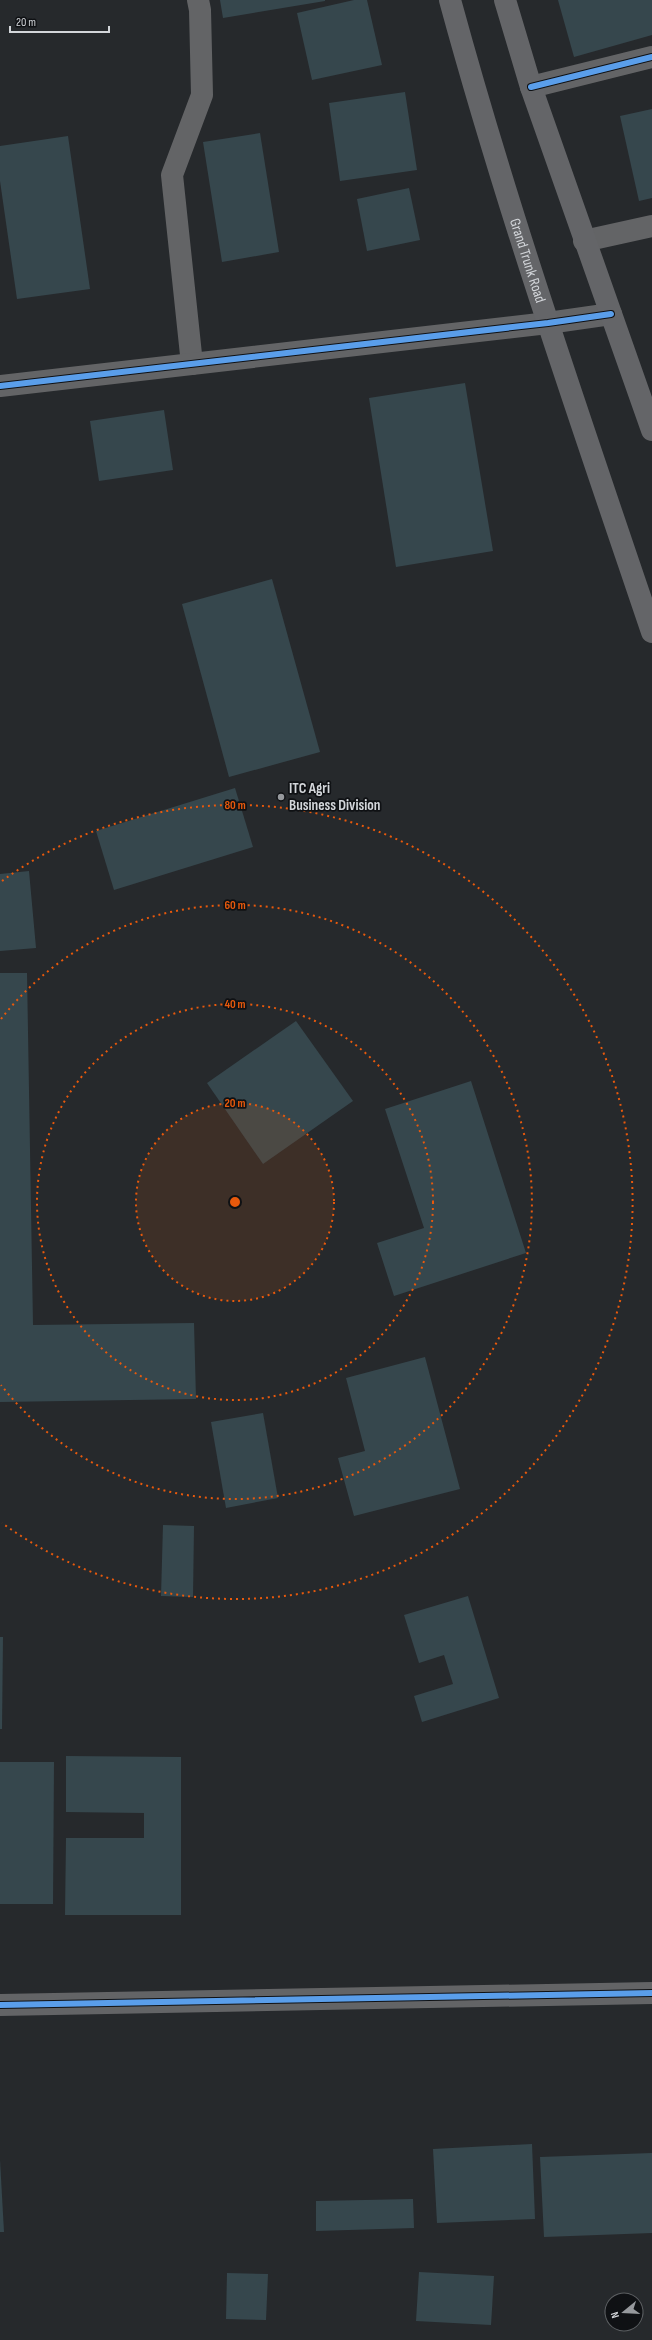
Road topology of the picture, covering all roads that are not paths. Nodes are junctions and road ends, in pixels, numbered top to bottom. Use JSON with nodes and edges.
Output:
{"nodes":[{"id":1,"x":198,"y":0,"type":"edge"},
{"id":2,"x":450,"y":0,"type":"edge"},
{"id":3,"x":505,"y":0,"type":"edge"},
{"id":4,"x":652,"y":57,"type":"edge"},
{"id":5,"x":531,"y":87,"type":"junction"},
{"id":6,"x":652,"y":226,"type":"edge"},
{"id":7,"x":584,"y":241,"type":"junction"},
{"id":8,"x":611,"y":314,"type":"junction"},
{"id":9,"x":548,"y":323,"type":"junction"},
{"id":10,"x":192,"y":364,"type":"junction"},
{"id":11,"x":0,"y":386,"type":"edge"},
{"id":12,"x":652,"y":430,"type":"edge"},
{"id":13,"x":652,"y":632,"type":"edge"},
{"id":14,"x":652,"y":1993,"type":"edge"},
{"id":15,"x":0,"y":2006,"type":"edge"}],
"edges":[{"from":1,"to":10,"type":"street"},
{"from":2,"to":9,"type":"main road","name":"Grand Trunk Road"},
{"from":3,"to":5,"type":"main road"},
{"from":4,"to":5,"type":"street"},
{"from":5,"to":7,"type":"main road"},
{"from":6,"to":7,"type":"street"},
{"from":7,"to":8,"type":"main road"},
{"from":8,"to":9,"type":"street"},
{"from":8,"to":12,"type":"main road"},
{"from":9,"to":10,"type":"street"},
{"from":9,"to":13,"type":"main road","name":"Grand Trunk Road"},
{"from":10,"to":11,"type":"street"},
{"from":14,"to":15,"type":"street"}]}
